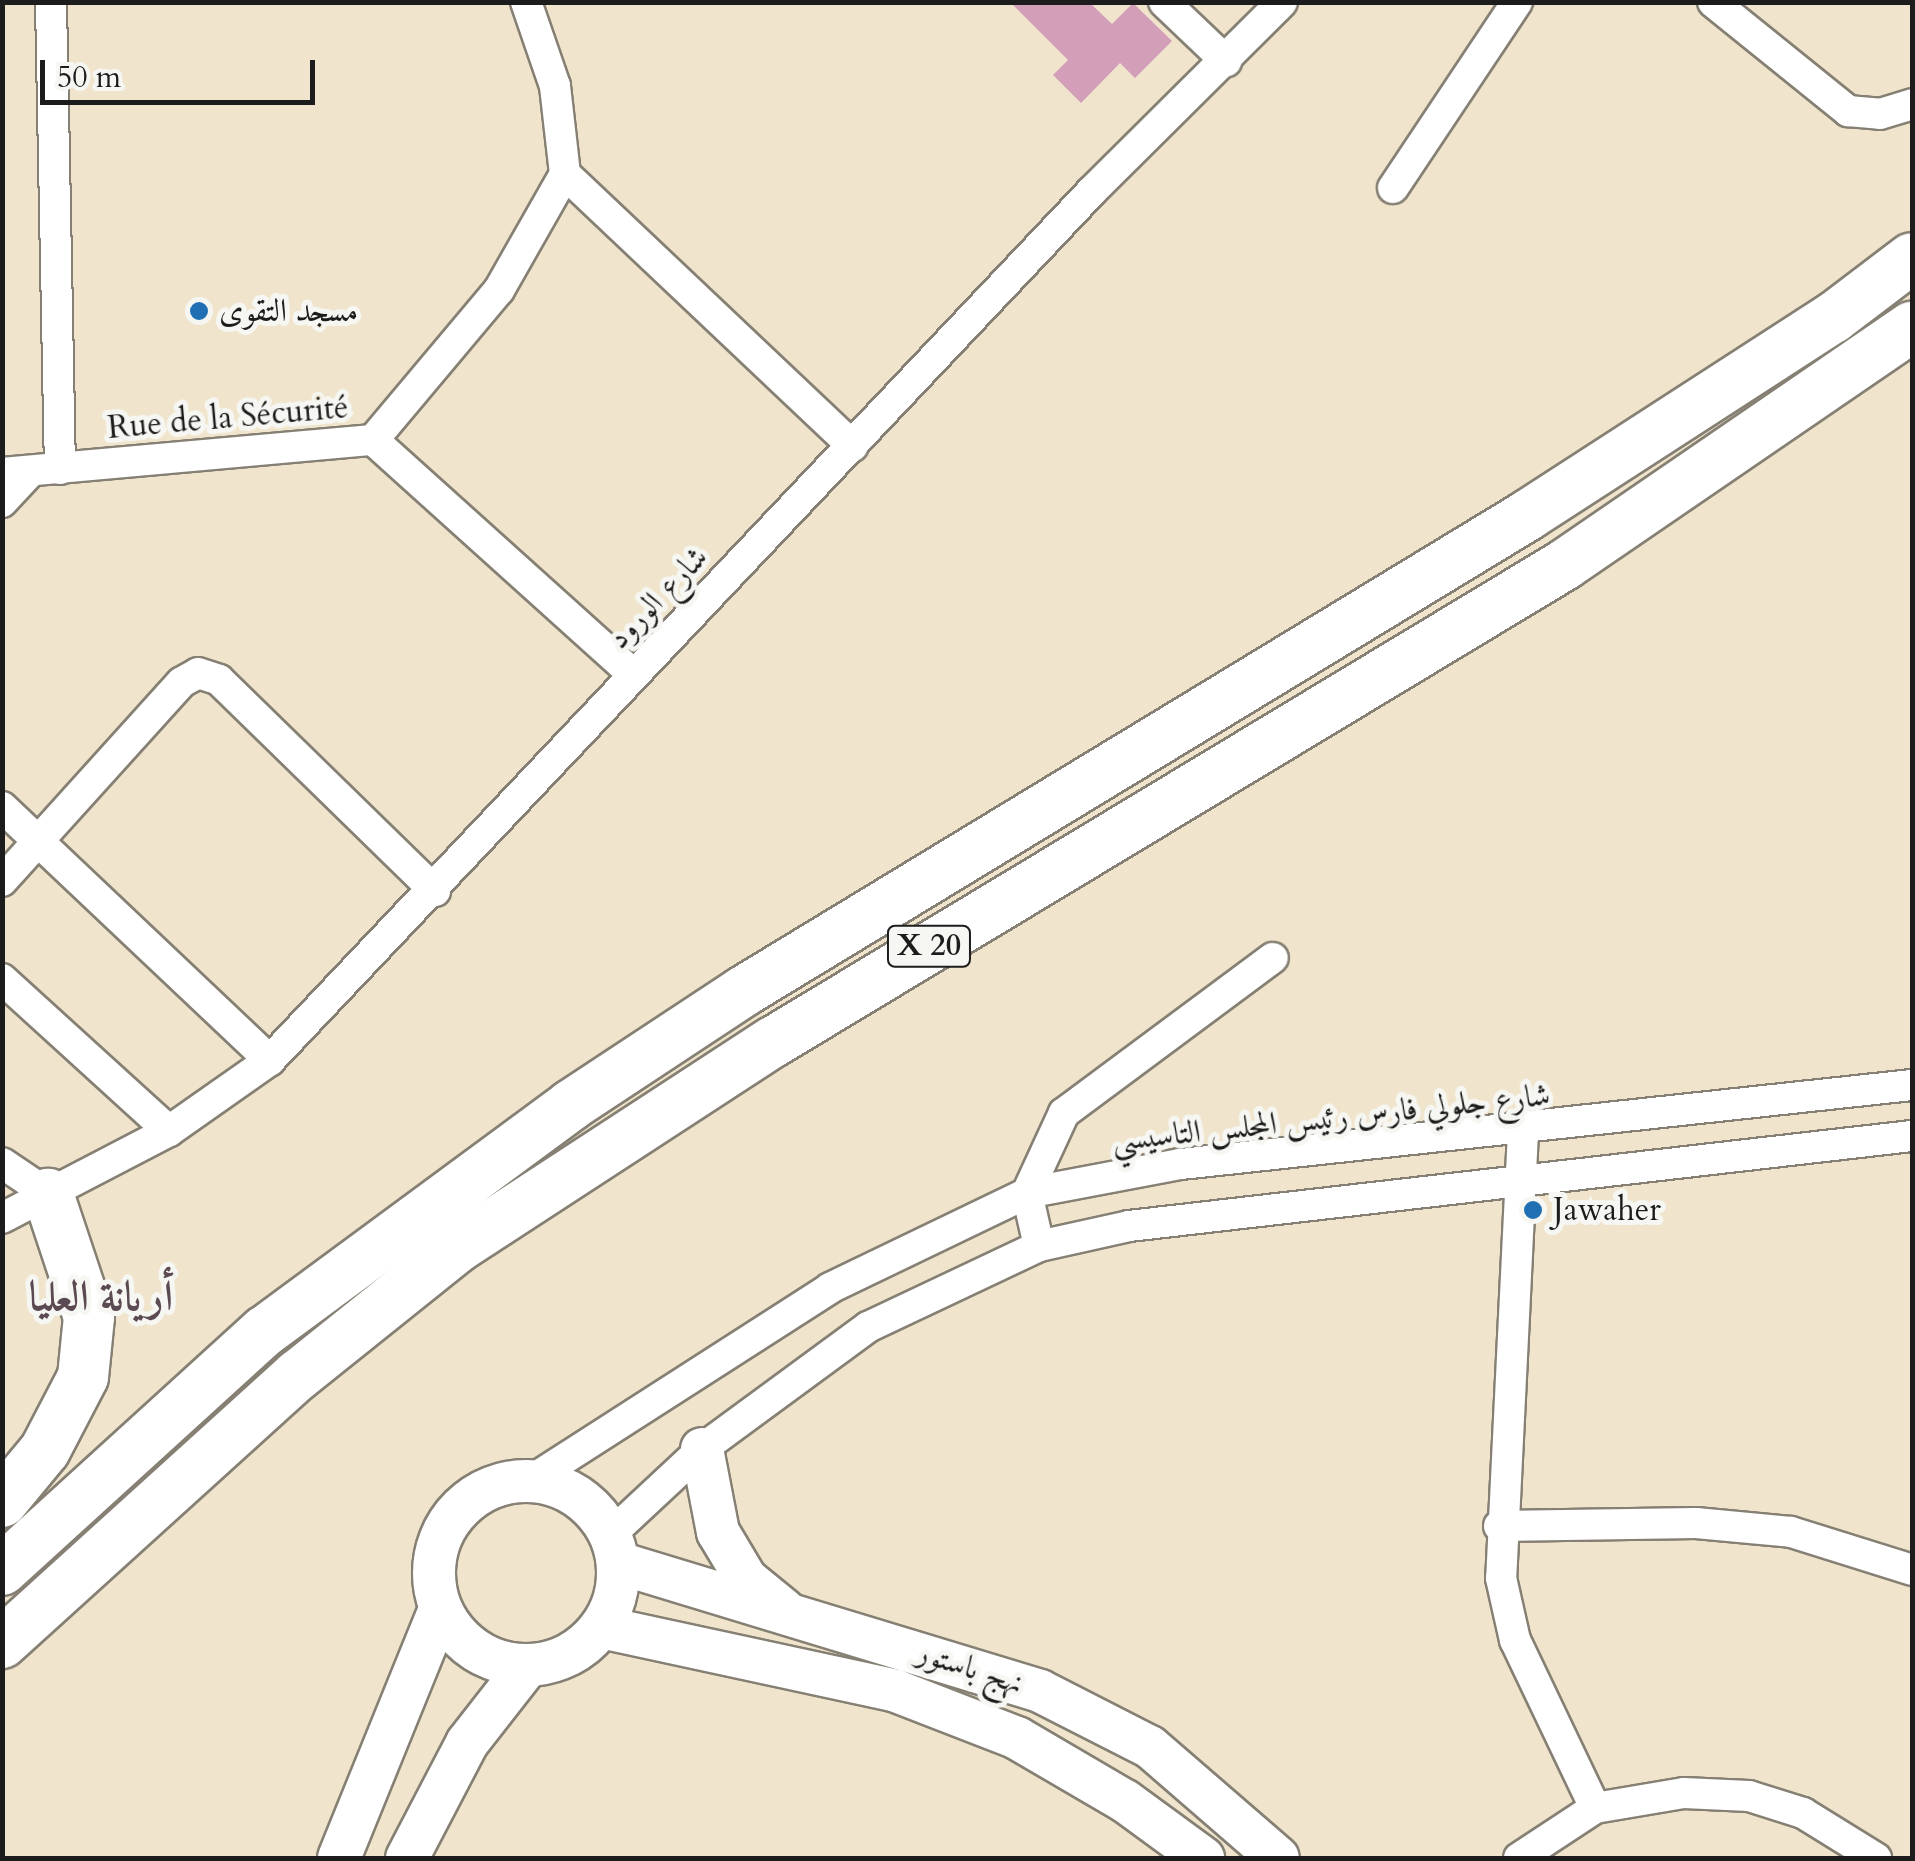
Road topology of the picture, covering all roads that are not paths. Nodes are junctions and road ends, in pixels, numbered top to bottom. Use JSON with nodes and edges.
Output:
{"nodes":[{"id":1,"x":51,"y":2,"type":"edge"},
{"id":2,"x":526,"y":2,"type":"edge"},
{"id":3,"x":1164,"y":2,"type":"edge"},
{"id":4,"x":1282,"y":2,"type":"edge"},
{"id":5,"x":1517,"y":2,"type":"edge"},
{"id":6,"x":1714,"y":2,"type":"edge"},
{"id":7,"x":1226,"y":61,"type":"junction"},
{"id":8,"x":1912,"y":104,"type":"edge"},
{"id":9,"x":565,"y":174,"type":"junction"},
{"id":10,"x":1393,"y":188,"type":"dead end"},
{"id":11,"x":1912,"y":258,"type":"edge"},
{"id":12,"x":1912,"y":327,"type":"edge"},
{"id":13,"x":373,"y":440,"type":"junction"},
{"id":14,"x":853,"y":446,"type":"junction"},
{"id":15,"x":30,"y":472,"type":"edge"},
{"id":16,"x":2,"y":502,"type":"edge"},
{"id":17,"x":633,"y":674,"type":"junction"},
{"id":18,"x":2,"y":806,"type":"edge"},
{"id":19,"x":38,"y":843,"type":"junction"},
{"id":20,"x":2,"y":880,"type":"edge"},
{"id":21,"x":434,"y":891,"type":"junction"},
{"id":22,"x":1273,"y":958,"type":"dead end"},
{"id":23,"x":2,"y":980,"type":"edge"},
{"id":24,"x":270,"y":1060,"type":"junction"},
{"id":25,"x":1912,"y":1085,"type":"edge"},
{"id":26,"x":169,"y":1131,"type":"junction"},
{"id":27,"x":1523,"y":1132,"type":"junction"},
{"id":28,"x":1912,"y":1136,"type":"edge"},
{"id":29,"x":2,"y":1163,"type":"edge"},
{"id":30,"x":1522,"y":1184,"type":"junction"},
{"id":31,"x":48,"y":1194,"type":"junction"},
{"id":32,"x":1028,"y":1194,"type":"junction"},
{"id":33,"x":2,"y":1218,"type":"edge"},
{"id":34,"x":1039,"y":1246,"type":"junction"},
{"id":35,"x":702,"y":1449,"type":"junction"},
{"id":36,"x":533,"y":1480,"type":"junction"},
{"id":37,"x":2,"y":1502,"type":"edge"},
{"id":38,"x":1499,"y":1526,"type":"junction"},
{"id":39,"x":615,"y":1549,"type":"junction"},
{"id":40,"x":2,"y":1570,"type":"edge"},
{"id":41,"x":1912,"y":1570,"type":"edge"},
{"id":42,"x":62,"y":1594,"type":"junction"},
{"id":43,"x":440,"y":1609,"type":"junction"},
{"id":44,"x":792,"y":1617,"type":"junction"},
{"id":45,"x":601,"y":1626,"type":"junction"},
{"id":46,"x":2,"y":1644,"type":"edge"},
{"id":47,"x":2,"y":1663,"type":"edge"},
{"id":48,"x":528,"y":1665,"type":"junction"},
{"id":49,"x":1595,"y":1808,"type":"junction"},
{"id":50,"x":339,"y":1858,"type":"edge"},
{"id":51,"x":406,"y":1858,"type":"edge"},
{"id":52,"x":1202,"y":1858,"type":"edge"},
{"id":53,"x":1278,"y":1858,"type":"edge"},
{"id":54,"x":1520,"y":1858,"type":"edge"},
{"id":55,"x":1876,"y":1858,"type":"edge"}],
"edges":[{"from":1,"to":15,"type":"street"},
{"from":2,"to":9,"type":"street"},
{"from":3,"to":7,"type":"street"},
{"from":4,"to":7,"type":"street","name":"شارع الورود"},
{"from":5,"to":10,"type":"street"},
{"from":6,"to":8,"type":"street"},
{"from":7,"to":14,"type":"street","name":"شارع الورود"},
{"from":9,"to":13,"type":"street","name":"Rue de la Sécurité"},
{"from":9,"to":14,"type":"street"},
{"from":11,"to":40,"type":"highway","number":"X 20"},
{"from":12,"to":42,"type":"highway","number":"X 20"},
{"from":13,"to":15,"type":"street","name":"Rue de la Sécurité"},
{"from":13,"to":17,"type":"street"},
{"from":14,"to":17,"type":"street","name":"شارع الورود"},
{"from":15,"to":16,"type":"street"},
{"from":17,"to":21,"type":"street","name":"شارع الورود"},
{"from":18,"to":19,"type":"street"},
{"from":19,"to":20,"type":"street"},
{"from":19,"to":21,"type":"street"},
{"from":19,"to":24,"type":"street"},
{"from":21,"to":24,"type":"street","name":"شارع الورود"},
{"from":22,"to":32,"type":"street"},
{"from":23,"to":26,"type":"street"},
{"from":24,"to":26,"type":"street","name":"شارع الورود"},
{"from":25,"to":27,"type":"street","name":"شارع جلولي فارس رئيس المجلس التاسيسي"},
{"from":26,"to":31,"type":"street","name":"شارع الورود"},
{"from":27,"to":30,"type":"street"},
{"from":27,"to":32,"type":"street","name":"شارع جلولي فارس رئيس المجلس التاسيسي"},
{"from":28,"to":30,"type":"street"},
{"from":29,"to":31,"type":"street"},
{"from":30,"to":34,"type":"street"},
{"from":30,"to":38,"type":"street"},
{"from":31,"to":33,"type":"street","name":"شارع الورود"},
{"from":31,"to":37,"type":"highway"},
{"from":32,"to":34,"type":"street"},
{"from":32,"to":36,"type":"street","name":"شارع جلولي فارس رئيس المجلس التاسيسي"},
{"from":34,"to":35,"type":"street"},
{"from":35,"to":39,"type":"street"},
{"from":35,"to":44,"type":"main road"},
{"from":36,"to":39,"type":"main road"},
{"from":36,"to":43,"type":"main road"},
{"from":38,"to":41,"type":"street"},
{"from":38,"to":49,"type":"street"},
{"from":39,"to":44,"type":"main road","name":"نهج باستور"},
{"from":39,"to":45,"type":"main road"},
{"from":42,"to":46,"type":"highway","number":"X 20"},
{"from":42,"to":47,"type":"highway"},
{"from":43,"to":48,"type":"main road"},
{"from":43,"to":50,"type":"main road"},
{"from":44,"to":53,"type":"main road","name":"نهج باستور"},
{"from":45,"to":48,"type":"main road"},
{"from":45,"to":52,"type":"main road"},
{"from":48,"to":51,"type":"main road"},
{"from":49,"to":54,"type":"street"},
{"from":49,"to":55,"type":"street"}]}
